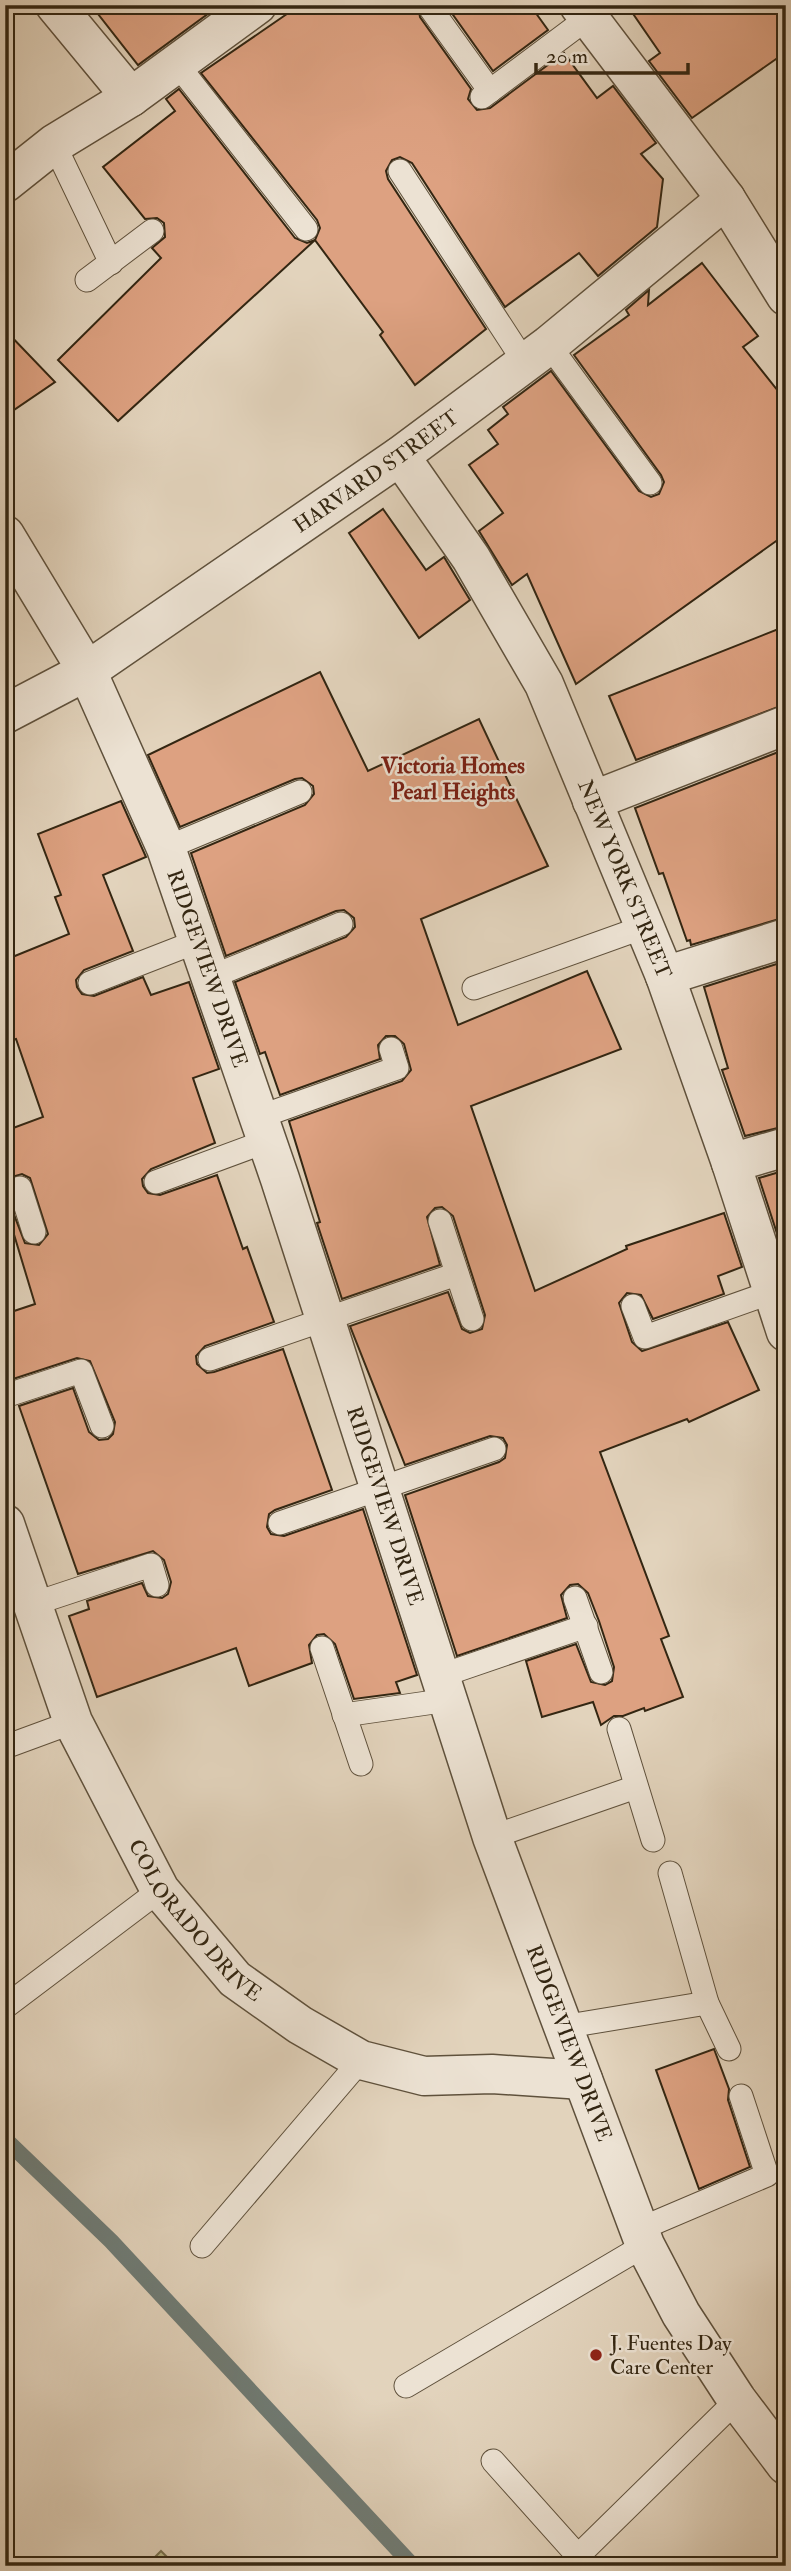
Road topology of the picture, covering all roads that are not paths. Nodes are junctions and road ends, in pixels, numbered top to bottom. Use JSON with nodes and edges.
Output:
{"nodes":[{"id":1,"x":55,"y":5,"type":"edge"},
{"id":2,"x":257,"y":5,"type":"edge"},
{"id":3,"x":430,"y":9,"type":"dead end"},
{"id":4,"x":582,"y":9,"type":"edge"},
{"id":5,"x":177,"y":64,"type":"junction"},
{"id":6,"x":131,"y":97,"type":"junction"},
{"id":7,"x":54,"y":144,"type":"junction"},
{"id":8,"x":400,"y":171,"type":"dead end"},
{"id":9,"x":5,"y":183,"type":"edge"},
{"id":10,"x":726,"y":199,"type":"junction"},
{"id":11,"x":306,"y":229,"type":"dead end"},
{"id":12,"x":152,"y":232,"type":"dead end"},
{"id":13,"x":111,"y":263,"type":"junction"},
{"id":14,"x":87,"y":281,"type":"dead end"},
{"id":15,"x":786,"y":296,"type":"edge"},
{"id":16,"x":537,"y":354,"type":"junction"},
{"id":17,"x":400,"y":456,"type":"junction"},
{"id":18,"x":650,"y":483,"type":"dead end"},
{"id":19,"x":5,"y":535,"type":"edge"},
{"id":20,"x":87,"y":671,"type":"junction"},
{"id":21,"x":5,"y":714,"type":"edge"},
{"id":22,"x":786,"y":725,"type":"edge"},
{"id":23,"x":300,"y":792,"type":"dead end"},
{"id":24,"x":592,"y":801,"type":"junction"},
{"id":25,"x":166,"y":848,"type":"junction"},
{"id":26,"x":341,"y":924,"type":"dead end"},
{"id":27,"x":644,"y":928,"type":"junction"},
{"id":28,"x":786,"y":938,"type":"edge"},
{"id":29,"x":198,"y":941,"type":"junction"},
{"id":30,"x":665,"y":976,"type":"junction"},
{"id":31,"x":211,"y":977,"type":"junction"},
{"id":32,"x":90,"y":984,"type":"dead end"},
{"id":33,"x":474,"y":988,"type":"dead end"},
{"id":34,"x":391,"y":1049,"type":"dead end"},
{"id":35,"x":263,"y":1129,"type":"junction"},
{"id":36,"x":786,"y":1147,"type":"edge"},
{"id":37,"x":731,"y":1163,"type":"junction"},
{"id":38,"x":156,"y":1182,"type":"dead end"},
{"id":39,"x":5,"y":1194,"type":"edge"},
{"id":40,"x":440,"y":1221,"type":"dead end"},
{"id":41,"x":34,"y":1232,"type":"dead end"},
{"id":42,"x":457,"y":1274,"type":"junction"},
{"id":43,"x":772,"y":1292,"type":"junction"},
{"id":44,"x":633,"y":1306,"type":"dead end"},
{"id":45,"x":472,"y":1319,"type":"dead end"},
{"id":46,"x":326,"y":1321,"type":"junction"},
{"id":47,"x":786,"y":1332,"type":"edge"},
{"id":48,"x":211,"y":1359,"type":"dead end"},
{"id":49,"x":5,"y":1396,"type":"edge"},
{"id":50,"x":102,"y":1426,"type":"dead end"},
{"id":51,"x":494,"y":1449,"type":"dead end"},
{"id":52,"x":380,"y":1488,"type":"junction"},
{"id":53,"x":280,"y":1523,"type":"dead end"},
{"id":54,"x":5,"y":1524,"type":"edge"},
{"id":55,"x":157,"y":1585,"type":"dead end"},
{"id":56,"x":21,"y":1592,"type":"edge"},
{"id":57,"x":575,"y":1598,"type":"dead end"},
{"id":58,"x":586,"y":1626,"type":"junction"},
{"id":59,"x":322,"y":1648,"type":"dead end"},
{"id":60,"x":601,"y":1672,"type":"dead end"},
{"id":61,"x":444,"y":1688,"type":"junction"},
{"id":62,"x":344,"y":1715,"type":"junction"},
{"id":63,"x":73,"y":1722,"type":"junction"},
{"id":64,"x":619,"y":1729,"type":"dead end"},
{"id":65,"x":5,"y":1746,"type":"edge"},
{"id":66,"x":361,"y":1764,"type":"dead end"},
{"id":67,"x":636,"y":1787,"type":"junction"},
{"id":68,"x":492,"y":1837,"type":"junction"},
{"id":69,"x":653,"y":1840,"type":"dead end"},
{"id":70,"x":670,"y":1873,"type":"dead end"},
{"id":71,"x":160,"y":1890,"type":"junction"},
{"id":72,"x":707,"y":2003,"type":"junction"},
{"id":73,"x":5,"y":2007,"type":"edge"},
{"id":74,"x":562,"y":2027,"type":"junction"},
{"id":75,"x":729,"y":2049,"type":"dead end"},
{"id":76,"x":361,"y":2060,"type":"junction"},
{"id":77,"x":583,"y":2080,"type":"junction"},
{"id":78,"x":741,"y":2095,"type":"dead end"},
{"id":79,"x":643,"y":2237,"type":"junction"},
{"id":80,"x":202,"y":2246,"type":"dead end"},
{"id":81,"x":406,"y":2386,"type":"dead end"},
{"id":82,"x":737,"y":2400,"type":"junction"},
{"id":83,"x":782,"y":2453,"type":"edge"},
{"id":84,"x":493,"y":2461,"type":"dead end"}],
"edges":[{"from":1,"to":6,"type":"street"},
{"from":2,"to":5,"type":"street"},
{"from":3,"to":4,"type":"lane"},
{"from":4,"to":10,"type":"street"},
{"from":5,"to":6,"type":"street"},
{"from":5,"to":11,"type":"lane"},
{"from":6,"to":7,"type":"street"},
{"from":7,"to":9,"type":"street"},
{"from":7,"to":13,"type":"lane"},
{"from":8,"to":16,"type":"lane"},
{"from":10,"to":15,"type":"street"},
{"from":10,"to":16,"type":"street","name":"HARVARD STREET"},
{"from":12,"to":13,"type":"lane"},
{"from":13,"to":14,"type":"lane"},
{"from":16,"to":17,"type":"street","name":"HARVARD STREET"},
{"from":16,"to":18,"type":"lane"},
{"from":17,"to":20,"type":"street","name":"HARVARD STREET"},
{"from":17,"to":24,"type":"street","name":"NEW YORK STREET"},
{"from":19,"to":20,"type":"street","name":"RIDGEVIEW DRIVE"},
{"from":20,"to":21,"type":"street","name":"HARVARD STREET"},
{"from":20,"to":25,"type":"street","name":"RIDGEVIEW DRIVE"},
{"from":22,"to":24,"type":"street"},
{"from":23,"to":25,"type":"lane"},
{"from":24,"to":27,"type":"street","name":"NEW YORK STREET"},
{"from":25,"to":29,"type":"street","name":"RIDGEVIEW DRIVE"},
{"from":26,"to":31,"type":"lane"},
{"from":27,"to":30,"type":"street","name":"NEW YORK STREET"},
{"from":27,"to":33,"type":"lane"},
{"from":28,"to":30,"type":"street"},
{"from":29,"to":31,"type":"street","name":"RIDGEVIEW DRIVE"},
{"from":29,"to":32,"type":"lane"},
{"from":30,"to":37,"type":"street","name":"NEW YORK STREET"},
{"from":31,"to":35,"type":"street","name":"RIDGEVIEW DRIVE"},
{"from":34,"to":35,"type":"lane"},
{"from":35,"to":38,"type":"lane"},
{"from":35,"to":46,"type":"street","name":"RIDGEVIEW DRIVE"},
{"from":36,"to":37,"type":"street"},
{"from":37,"to":43,"type":"street","name":"NEW YORK STREET"},
{"from":39,"to":41,"type":"lane"},
{"from":40,"to":42,"type":"lane"},
{"from":42,"to":45,"type":"lane"},
{"from":42,"to":46,"type":"lane"},
{"from":43,"to":44,"type":"lane"},
{"from":43,"to":47,"type":"street","name":"NEW YORK STREET"},
{"from":46,"to":48,"type":"lane"},
{"from":46,"to":52,"type":"street","name":"RIDGEVIEW DRIVE"},
{"from":49,"to":50,"type":"lane"},
{"from":51,"to":52,"type":"lane"},
{"from":52,"to":53,"type":"lane"},
{"from":52,"to":61,"type":"street","name":"RIDGEVIEW DRIVE"},
{"from":54,"to":56,"type":"street","name":"COLORADO DRIVE"},
{"from":55,"to":56,"type":"lane"},
{"from":56,"to":63,"type":"street","name":"COLORADO DRIVE"},
{"from":57,"to":58,"type":"lane"},
{"from":58,"to":60,"type":"lane"},
{"from":58,"to":61,"type":"lane"},
{"from":59,"to":62,"type":"lane"},
{"from":61,"to":62,"type":"lane"},
{"from":61,"to":68,"type":"street","name":"RIDGEVIEW DRIVE"},
{"from":62,"to":66,"type":"lane"},
{"from":63,"to":65,"type":"lane"},
{"from":63,"to":71,"type":"street","name":"COLORADO DRIVE"},
{"from":64,"to":67,"type":"lane"},
{"from":67,"to":68,"type":"lane"},
{"from":67,"to":69,"type":"lane"},
{"from":68,"to":74,"type":"street","name":"RIDGEVIEW DRIVE"},
{"from":70,"to":72,"type":"lane"},
{"from":71,"to":73,"type":"lane"},
{"from":71,"to":76,"type":"street","name":"COLORADO DRIVE"},
{"from":72,"to":74,"type":"lane"},
{"from":72,"to":75,"type":"lane"},
{"from":74,"to":77,"type":"street","name":"RIDGEVIEW DRIVE"},
{"from":76,"to":77,"type":"street","name":"COLORADO DRIVE"},
{"from":76,"to":80,"type":"lane"},
{"from":77,"to":79,"type":"street","name":"RIDGEVIEW DRIVE"},
{"from":78,"to":79,"type":"lane"},
{"from":79,"to":81,"type":"lane"},
{"from":79,"to":82,"type":"street","name":"RIDGEVIEW DRIVE"},
{"from":82,"to":83,"type":"street","name":"RIDGEVIEW DRIVE"},
{"from":82,"to":84,"type":"lane"}]}
